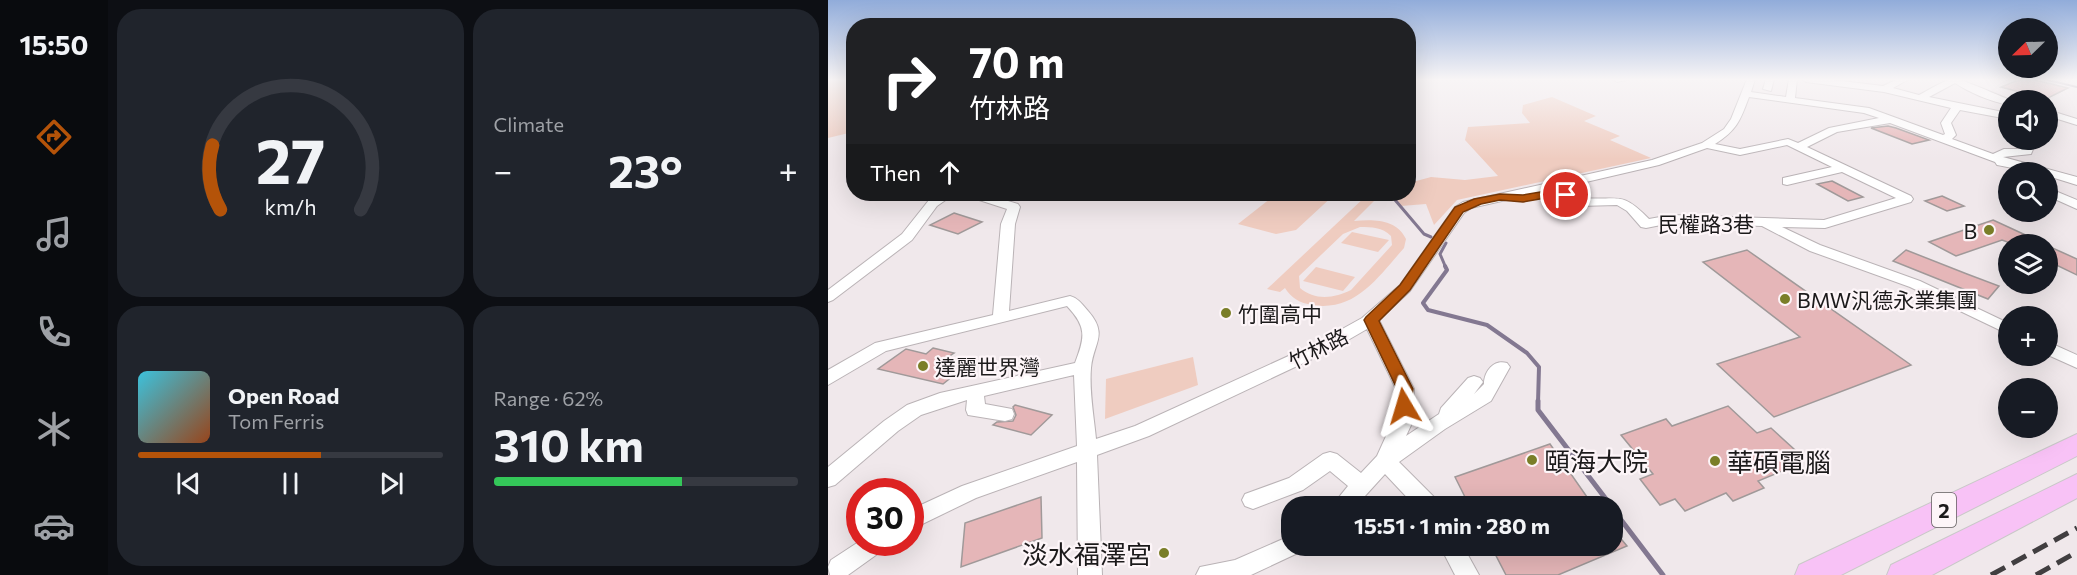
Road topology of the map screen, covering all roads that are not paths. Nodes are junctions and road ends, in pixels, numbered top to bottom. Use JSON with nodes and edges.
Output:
{"nodes":[{"id":1,"x":1740,"y":106,"type":"edge"},
{"id":2,"x":1847,"y":106,"type":"edge"},
{"id":3,"x":1953,"y":106,"type":"edge"},
{"id":4,"x":1957,"y":107,"type":"junction"},
{"id":5,"x":1998,"y":114,"type":"edge"},
{"id":6,"x":2058,"y":116,"type":"edge"},
{"id":7,"x":1894,"y":119,"type":"junction"},
{"id":8,"x":2066,"y":119,"type":"junction"},
{"id":9,"x":2058,"y":120,"type":"edge"},
{"id":10,"x":2077,"y":123,"type":"edge"},
{"id":11,"x":1943,"y":139,"type":"junction"},
{"id":12,"x":1706,"y":145,"type":"junction"},
{"id":13,"x":1801,"y":146,"type":"junction"},
{"id":14,"x":2028,"y":150,"type":"edge"},
{"id":15,"x":1999,"y":160,"type":"junction"},
{"id":16,"x":2006,"y":162,"type":"edge"},
{"id":17,"x":1843,"y":168,"type":"junction"},
{"id":18,"x":2058,"y":176,"type":"edge"},
{"id":19,"x":2077,"y":180,"type":"edge"},
{"id":20,"x":1787,"y":181,"type":"dead end"},
{"id":21,"x":2058,"y":196,"type":"edge"},
{"id":22,"x":1500,"y":197,"type":"junction"},
{"id":23,"x":936,"y":201,"type":"edge"},
{"id":24,"x":996,"y":201,"type":"edge"},
{"id":25,"x":2077,"y":205,"type":"edge"},
{"id":26,"x":1764,"y":222,"type":"junction"},
{"id":27,"x":828,"y":297,"type":"edge"},
{"id":28,"x":1001,"y":317,"type":"junction"},
{"id":29,"x":1371,"y":320,"type":"junction"},
{"id":30,"x":1998,"y":324,"type":"edge"},
{"id":31,"x":2058,"y":353,"type":"edge"},
{"id":32,"x":2077,"y":363,"type":"edge"},
{"id":33,"x":1083,"y":367,"type":"junction"},
{"id":34,"x":1501,"y":367,"type":"dead end"},
{"id":35,"x":828,"y":379,"type":"edge"},
{"id":36,"x":1474,"y":382,"type":"dead end"},
{"id":37,"x":976,"y":399,"type":"dead end"},
{"id":38,"x":1005,"y":414,"type":"dead end"},
{"id":39,"x":1438,"y":424,"type":"junction"},
{"id":40,"x":2077,"y":444,"type":"edge"},
{"id":41,"x":1087,"y":450,"type":"junction"},
{"id":42,"x":1385,"y":461,"type":"junction"},
{"id":43,"x":828,"y":479,"type":"edge"},
{"id":44,"x":1362,"y":485,"type":"junction"},
{"id":45,"x":2077,"y":485,"type":"edge"},
{"id":46,"x":1352,"y":496,"type":"edge"},
{"id":47,"x":1419,"y":496,"type":"edge"},
{"id":48,"x":1253,"y":500,"type":"dead end"},
{"id":49,"x":924,"y":514,"type":"edge"},
{"id":50,"x":1281,"y":550,"type":"edge"},
{"id":51,"x":854,"y":556,"type":"edge"},
{"id":52,"x":1457,"y":556,"type":"edge"},
{"id":53,"x":835,"y":568,"type":"edge"},
{"id":54,"x":1090,"y":575,"type":"edge"},
{"id":55,"x":1208,"y":575,"type":"edge"},
{"id":56,"x":1467,"y":575,"type":"edge"},
{"id":57,"x":1810,"y":575,"type":"edge"},
{"id":58,"x":1902,"y":575,"type":"edge"}],
"edges":[{"from":1,"to":12,"type":"street","name":"竹林路"},
{"from":2,"to":7,"type":"street"},
{"from":3,"to":4,"type":"street"},
{"from":4,"to":5,"type":"street"},
{"from":4,"to":11,"type":"street"},
{"from":6,"to":8,"type":"street"},
{"from":7,"to":11,"type":"street"},
{"from":7,"to":13,"type":"street"},
{"from":8,"to":9,"type":"street"},
{"from":8,"to":10,"type":"street"},
{"from":11,"to":15,"type":"street"},
{"from":12,"to":13,"type":"street"},
{"from":12,"to":22,"type":"street","name":"竹林路"},
{"from":13,"to":17,"type":"street"},
{"from":14,"to":15,"type":"street"},
{"from":15,"to":16,"type":"street"},
{"from":17,"to":20,"type":"street"},
{"from":17,"to":26,"type":"street"},
{"from":18,"to":19,"type":"street"},
{"from":21,"to":25,"type":"street"},
{"from":22,"to":26,"type":"street","name":"民權路3巷"},
{"from":22,"to":29,"type":"street","name":"竹林路"},
{"from":23,"to":27,"type":"street"},
{"from":24,"to":28,"type":"street"},
{"from":26,"to":30,"type":"street","name":"民權路3巷"},
{"from":28,"to":33,"type":"street"},
{"from":28,"to":35,"type":"street"},
{"from":29,"to":41,"type":"street","name":"竹林路"},
{"from":29,"to":42,"type":"street"},
{"from":31,"to":32,"type":"street"},
{"from":33,"to":41,"type":"street"},
{"from":33,"to":43,"type":"street"},
{"from":34,"to":39,"type":"street"},
{"from":36,"to":39,"type":"street"},
{"from":37,"to":38,"type":"street"},
{"from":39,"to":42,"type":"street"},
{"from":40,"to":57,"type":"main road","number":"2"},
{"from":41,"to":49,"type":"street","name":"竹林路"},
{"from":41,"to":54,"type":"street"},
{"from":42,"to":44,"type":"street"},
{"from":42,"to":47,"type":"street"},
{"from":44,"to":46,"type":"street"},
{"from":44,"to":48,"type":"street"},
{"from":45,"to":58,"type":"main road","number":"2"},
{"from":50,"to":55,"type":"street"},
{"from":51,"to":53,"type":"street"},
{"from":52,"to":56,"type":"street"}]}
